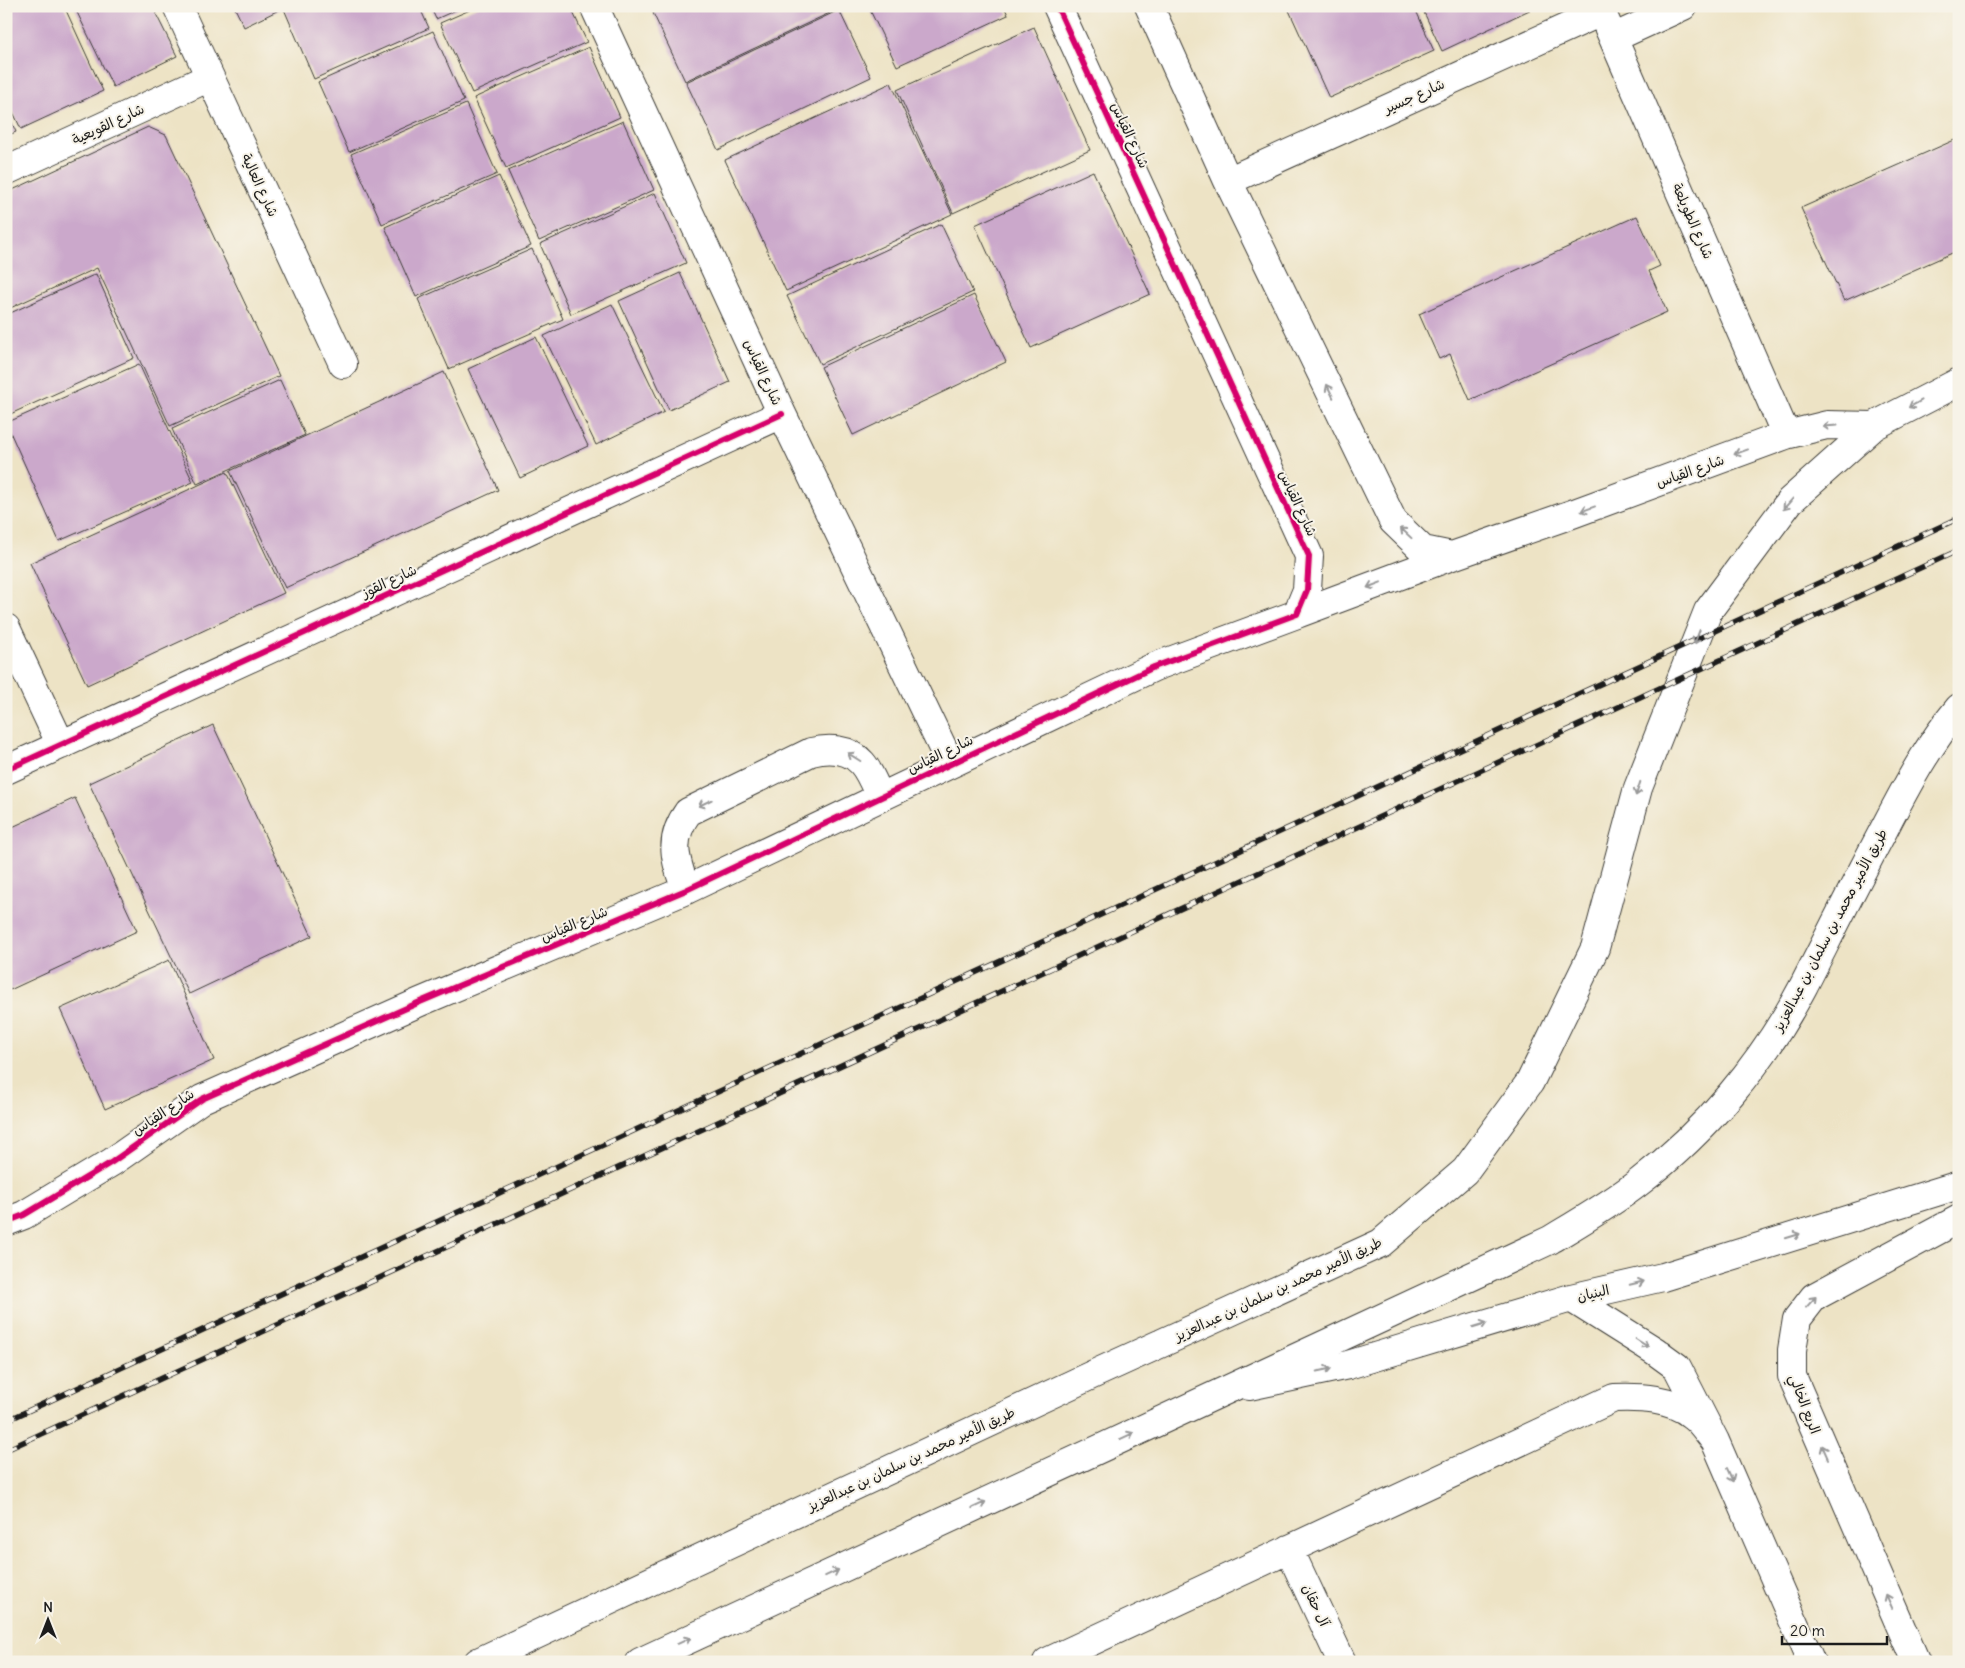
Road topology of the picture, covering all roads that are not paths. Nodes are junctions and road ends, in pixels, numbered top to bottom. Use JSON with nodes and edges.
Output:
{"nodes":[{"id":1,"x":177,"y":6,"type":"edge"},
{"id":2,"x":594,"y":6,"type":"edge"},
{"id":3,"x":1057,"y":6,"type":"edge"},
{"id":4,"x":1149,"y":6,"type":"edge"},
{"id":5,"x":1683,"y":6,"type":"edge"},
{"id":6,"x":1600,"y":9,"type":"edge"},
{"id":7,"x":1613,"y":38,"type":"junction"},
{"id":8,"x":210,"y":77,"type":"junction"},
{"id":9,"x":6,"y":171,"type":"edge"},
{"id":10,"x":1228,"y":181,"type":"junction"},
{"id":11,"x":343,"y":364,"type":"dead end"},
{"id":12,"x":1959,"y":382,"type":"edge"},
{"id":13,"x":782,"y":414,"type":"junction"},
{"id":14,"x":1874,"y":426,"type":"junction"},
{"id":15,"x":1786,"y":435,"type":"junction"},
{"id":16,"x":1452,"y":556,"type":"junction"},
{"id":17,"x":1297,"y":614,"type":"junction"},
{"id":18,"x":6,"y":628,"type":"edge"},
{"id":19,"x":1959,"y":708,"type":"edge"},
{"id":20,"x":61,"y":745,"type":"junction"},
{"id":21,"x":950,"y":763,"type":"junction"},
{"id":22,"x":6,"y":770,"type":"edge"},
{"id":23,"x":880,"y":797,"type":"junction"},
{"id":24,"x":686,"y":890,"type":"junction"},
{"id":25,"x":1959,"y":1185,"type":"edge"},
{"id":26,"x":1959,"y":1219,"type":"edge"},
{"id":27,"x":6,"y":1222,"type":"edge"},
{"id":28,"x":1571,"y":1298,"type":"junction"},
{"id":29,"x":1225,"y":1391,"type":"junction"},
{"id":30,"x":1715,"y":1442,"type":"junction"},
{"id":31,"x":1290,"y":1549,"type":"junction"},
{"id":32,"x":478,"y":1662,"type":"edge"},
{"id":33,"x":640,"y":1662,"type":"edge"},
{"id":34,"x":1047,"y":1662,"type":"edge"},
{"id":35,"x":1342,"y":1662,"type":"edge"},
{"id":36,"x":1811,"y":1662,"type":"edge"},
{"id":37,"x":1916,"y":1662,"type":"edge"}],
"edges":[{"from":1,"to":8,"type":"street","name":"شارع العالية"},
{"from":2,"to":13,"type":"street","name":"شارع القياس"},
{"from":3,"to":17,"type":"street","name":"شارع القياس"},
{"from":4,"to":10,"type":"street"},
{"from":5,"to":7,"type":"street"},
{"from":6,"to":7,"type":"street","name":"شارع الطويلعة"},
{"from":6,"to":10,"type":"street","name":"شارع جسير"},
{"from":7,"to":15,"type":"street","name":"شارع الطويلعة"},
{"from":8,"to":9,"type":"street","name":"شارع القويعية"},
{"from":8,"to":11,"type":"street","name":"شارع العالية"},
{"from":16,"to":10,"type":"street","one_way":true},
{"from":12,"to":14,"type":"street","name":"طريق الأمير محمد بن سلمان بن عبدالعزيز","one_way":true},
{"from":13,"to":20,"type":"street","name":"شارع القوز"},
{"from":13,"to":21,"type":"street","name":"شارع القياس"},
{"from":14,"to":15,"type":"street","name":"شارع القياس","one_way":true},
{"from":14,"to":32,"type":"street","name":"طريق الأمير محمد بن سلمان بن عبدالعزيز","one_way":true},
{"from":15,"to":16,"type":"street","name":"شارع القياس","one_way":true},
{"from":16,"to":17,"type":"street","name":"شارع القياس","one_way":true},
{"from":17,"to":21,"type":"street","name":"شارع القياس"},
{"from":18,"to":20,"type":"street"},
{"from":19,"to":29,"type":"street","name":"طريق الأمير محمد بن سلمان بن عبدالعزيز"},
{"from":20,"to":22,"type":"street","name":"شارع القوز"},
{"from":21,"to":23,"type":"street","name":"شارع القياس"},
{"from":23,"to":24,"type":"street","name":"شارع القياس"},
{"from":23,"to":24,"type":"street","one_way":true},
{"from":24,"to":27,"type":"street","name":"شارع القياس"},
{"from":28,"to":25,"type":"street","name":"البنيان","one_way":true},
{"from":37,"to":26,"type":"street","name":"الربع الخالي","one_way":true},
{"from":29,"to":28,"type":"street","name":"البنيان","one_way":true},
{"from":28,"to":30,"type":"street","one_way":true},
{"from":33,"to":29,"type":"street","name":"طريق الأمير محمد بن سلمان بن عبدالعزيز","one_way":true},
{"from":30,"to":31,"type":"street"},
{"from":30,"to":36,"type":"street","one_way":true},
{"from":31,"to":34,"type":"street"},
{"from":31,"to":35,"type":"street","name":"آل حقان"}]}
